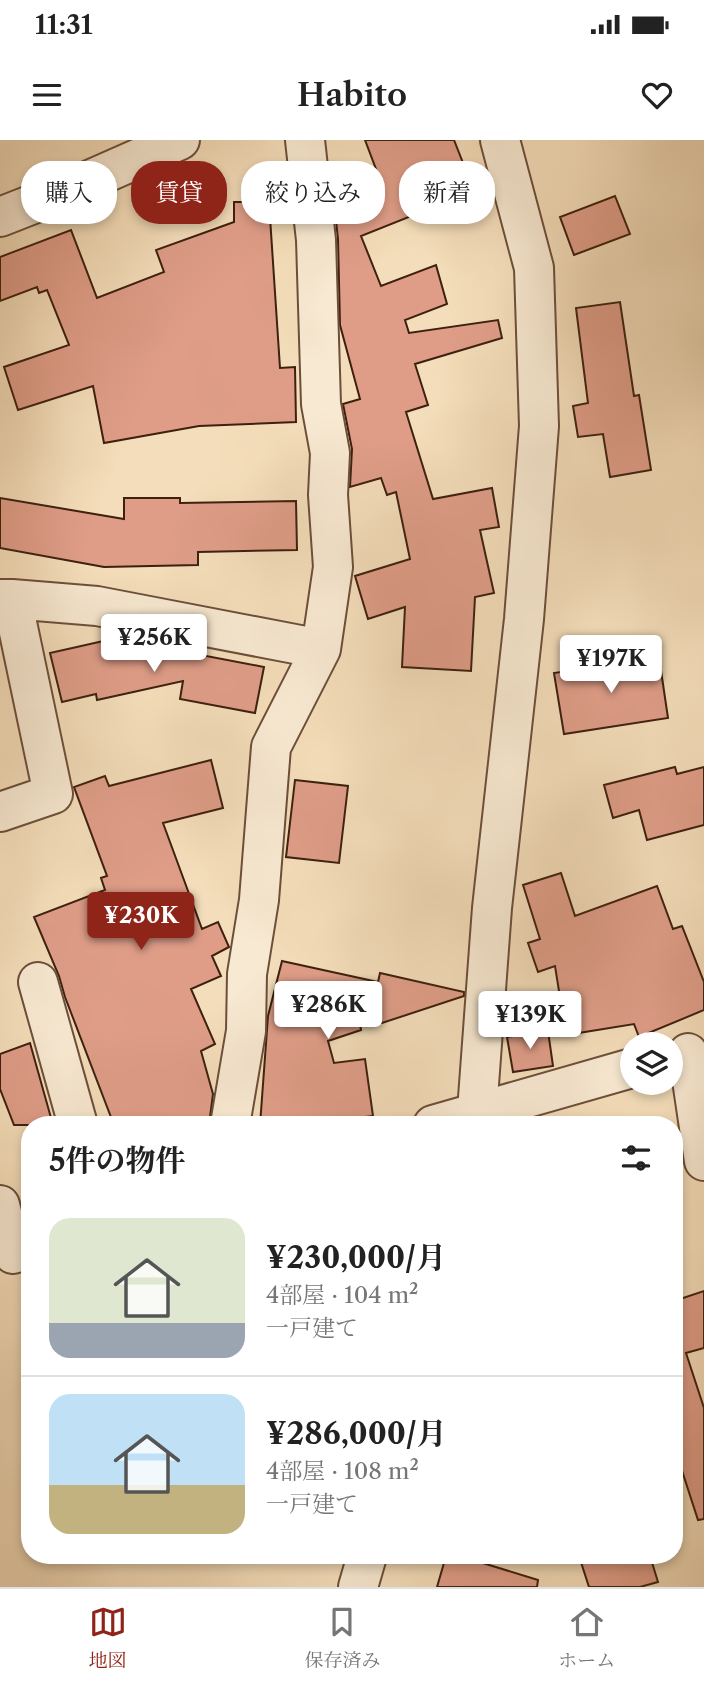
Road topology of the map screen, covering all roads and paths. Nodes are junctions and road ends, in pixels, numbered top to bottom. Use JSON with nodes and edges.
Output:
{"nodes":[{"id":1,"x":180,"y":140,"type":"edge"},
{"id":2,"x":305,"y":140,"type":"edge"},
{"id":3,"x":500,"y":140,"type":"edge"},
{"id":4,"x":0,"y":217,"type":"edge"},
{"id":5,"x":6,"y":599,"type":"edge"},
{"id":6,"x":321,"y":649,"type":"junction"},
{"id":7,"x":0,"y":812,"type":"edge"},
{"id":8,"x":38,"y":982,"type":"dead end"},
{"id":9,"x":688,"y":1053,"type":"edge"},
{"id":10,"x":620,"y":1072,"type":"edge"},
{"id":11,"x":75,"y":1116,"type":"edge"},
{"id":12,"x":232,"y":1116,"type":"edge"},
{"id":13,"x":477,"y":1116,"type":"edge"},
{"id":14,"x":483,"y":1116,"type":"edge"},
{"id":15,"x":704,"y":1161,"type":"edge"},
{"id":16,"x":0,"y":1205,"type":"edge"},
{"id":17,"x":14,"y":1253,"type":"edge"},
{"id":18,"x":365,"y":1564,"type":"edge"},
{"id":19,"x":358,"y":1587,"type":"edge"}],
"edges":[{"from":1,"to":4,"type":"street"},
{"from":2,"to":6,"type":"street"},
{"from":3,"to":13,"type":"street"},
{"from":5,"to":6,"type":"street"},
{"from":5,"to":7,"type":"street"},
{"from":6,"to":12,"type":"street"},
{"from":8,"to":11,"type":"street"},
{"from":9,"to":15,"type":"street"},
{"from":10,"to":14,"type":"street"},
{"from":16,"to":17,"type":"street"},
{"from":18,"to":19,"type":"street"}]}
